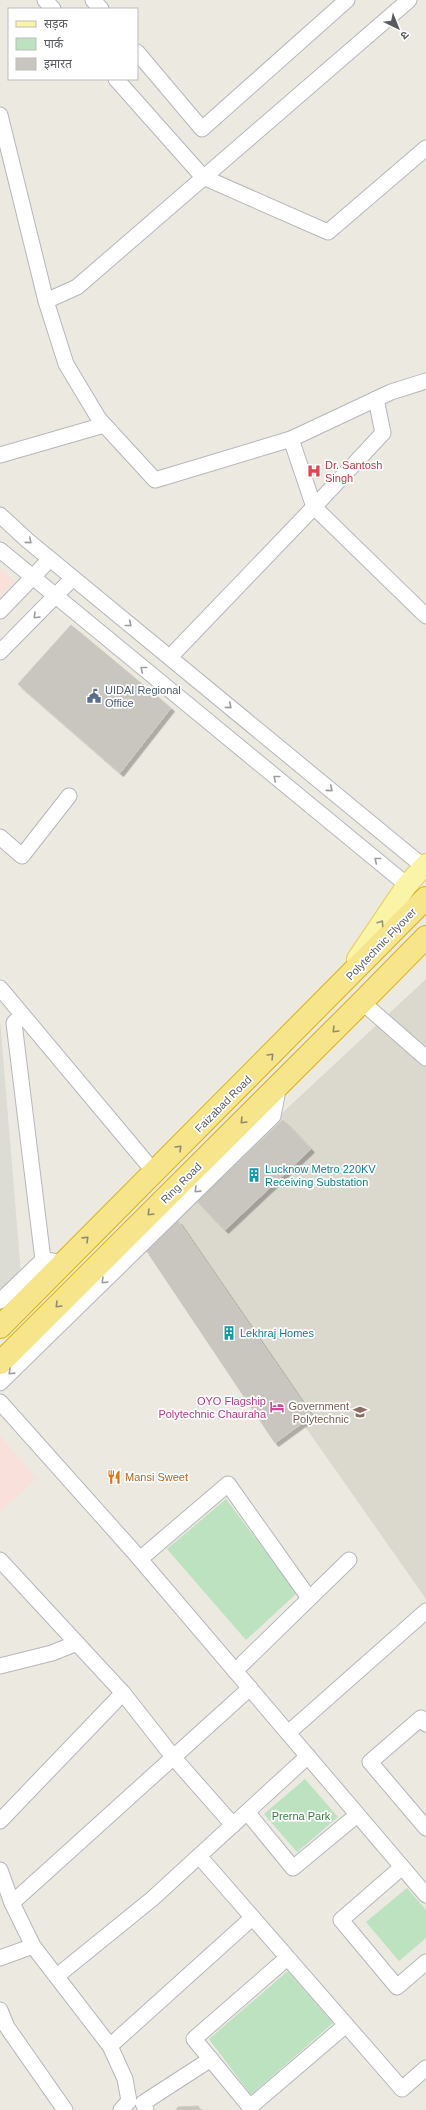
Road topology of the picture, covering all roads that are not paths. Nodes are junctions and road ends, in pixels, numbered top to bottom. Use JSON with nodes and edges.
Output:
{"nodes":[{"id":1,"x":45,"y":0,"type":"edge"},
{"id":2,"x":93,"y":0,"type":"edge"},
{"id":3,"x":347,"y":0,"type":"edge"},
{"id":4,"x":409,"y":0,"type":"edge"},
{"id":5,"x":52,"y":8,"type":"edge"},
{"id":6,"x":100,"y":8,"type":"edge"},
{"id":7,"x":138,"y":53,"type":"edge"},
{"id":8,"x":117,"y":80,"type":"edge"},
{"id":9,"x":0,"y":115,"type":"edge"},
{"id":10,"x":3,"y":140,"type":"edge"},
{"id":11,"x":426,"y":148,"type":"edge"},
{"id":12,"x":203,"y":177,"type":"junction"},
{"id":13,"x":46,"y":301,"type":"junction"},
{"id":14,"x":426,"y":381,"type":"edge"},
{"id":15,"x":376,"y":399,"type":"junction"},
{"id":16,"x":104,"y":425,"type":"junction"},
{"id":17,"x":291,"y":439,"type":"junction"},
{"id":18,"x":0,"y":455,"type":"edge"},
{"id":19,"x":314,"y":507,"type":"junction"},
{"id":20,"x":0,"y":515,"type":"edge"},
{"id":21,"x":0,"y":550,"type":"edge"},
{"id":22,"x":50,"y":559,"type":"junction"},
{"id":23,"x":32,"y":578,"type":"junction"},
{"id":24,"x":74,"y":578,"type":"junction"},
{"id":25,"x":55,"y":597,"type":"junction"},
{"id":26,"x":0,"y":611,"type":"edge"},
{"id":27,"x":426,"y":616,"type":"edge"},
{"id":28,"x":0,"y":652,"type":"edge"},
{"id":29,"x":170,"y":657,"type":"junction"},
{"id":30,"x":307,"y":770,"type":"junction"},
{"id":31,"x":290,"y":790,"type":"junction"},
{"id":32,"x":69,"y":796,"type":"dead end"},
{"id":33,"x":0,"y":837,"type":"edge"},
{"id":34,"x":425,"y":865,"type":"edge"},
{"id":35,"x":407,"y":885,"type":"junction"},
{"id":36,"x":426,"y":898,"type":"edge"},
{"id":37,"x":426,"y":937,"type":"edge"},
{"id":38,"x":426,"y":953,"type":"edge"},
{"id":39,"x":0,"y":988,"type":"edge"},
{"id":40,"x":336,"y":990,"type":"junction"},
{"id":41,"x":362,"y":1002,"type":"junction"},
{"id":42,"x":22,"y":1014,"type":"junction"},
{"id":43,"x":426,"y":1058,"type":"edge"},
{"id":44,"x":279,"y":1085,"type":"junction"},
{"id":45,"x":154,"y":1173,"type":"junction"},
{"id":46,"x":53,"y":1261,"type":"junction"},
{"id":47,"x":0,"y":1301,"type":"edge"},
{"id":48,"x":0,"y":1327,"type":"edge"},
{"id":49,"x":0,"y":1363,"type":"edge"},
{"id":50,"x":0,"y":1383,"type":"edge"},
{"id":51,"x":0,"y":1402,"type":"edge"},
{"id":52,"x":140,"y":1559,"type":"junction"},
{"id":53,"x":0,"y":1560,"type":"edge"},
{"id":54,"x":349,"y":1560,"type":"dead end"},
{"id":55,"x":309,"y":1598,"type":"junction"},
{"id":56,"x":426,"y":1611,"type":"edge"},
{"id":57,"x":77,"y":1643,"type":"junction"},
{"id":58,"x":0,"y":1666,"type":"edge"},
{"id":59,"x":235,"y":1670,"type":"junction"},
{"id":60,"x":250,"y":1688,"type":"junction"},
{"id":61,"x":123,"y":1693,"type":"junction"},
{"id":62,"x":426,"y":1724,"type":"edge"},
{"id":63,"x":288,"y":1733,"type":"junction"},
{"id":64,"x":308,"y":1756,"type":"junction"},
{"id":65,"x":174,"y":1758,"type":"junction"},
{"id":66,"x":247,"y":1812,"type":"junction"},
{"id":67,"x":358,"y":1815,"type":"junction"},
{"id":68,"x":0,"y":1821,"type":"edge"},
{"id":69,"x":233,"y":1825,"type":"junction"},
{"id":70,"x":426,"y":1828,"type":"edge"},
{"id":71,"x":199,"y":1856,"type":"junction"},
{"id":72,"x":402,"y":1867,"type":"junction"},
{"id":73,"x":0,"y":1870,"type":"edge"},
{"id":74,"x":424,"y":1890,"type":"edge"},
{"id":75,"x":12,"y":1903,"type":"junction"},
{"id":76,"x":252,"y":1918,"type":"junction"},
{"id":77,"x":33,"y":1946,"type":"junction"},
{"id":78,"x":0,"y":1958,"type":"edge"},
{"id":79,"x":287,"y":1958,"type":"junction"},
{"id":80,"x":426,"y":1962,"type":"edge"},
{"id":81,"x":57,"y":1976,"type":"junction"},
{"id":82,"x":0,"y":2010,"type":"edge"},
{"id":83,"x":346,"y":2025,"type":"junction"},
{"id":84,"x":110,"y":2046,"type":"junction"},
{"id":85,"x":211,"y":2059,"type":"junction"},
{"id":86,"x":426,"y":2068,"type":"edge"},
{"id":87,"x":65,"y":2110,"type":"edge"},
{"id":88,"x":121,"y":2110,"type":"edge"},
{"id":89,"x":146,"y":2110,"type":"edge"}],
"edges":[{"from":1,"to":5,"type":"street"},
{"from":2,"to":6,"type":"street"},
{"from":3,"to":7,"type":"street"},
{"from":4,"to":12,"type":"street"},
{"from":8,"to":12,"type":"street"},
{"from":9,"to":10,"type":"street"},
{"from":10,"to":13,"type":"street"},
{"from":11,"to":12,"type":"street"},
{"from":12,"to":13,"type":"street"},
{"from":13,"to":16,"type":"street"},
{"from":14,"to":15,"type":"street"},
{"from":15,"to":17,"type":"street"},
{"from":15,"to":19,"type":"street"},
{"from":16,"to":17,"type":"street"},
{"from":16,"to":18,"type":"street"},
{"from":17,"to":19,"type":"street"},
{"from":19,"to":27,"type":"street"},
{"from":19,"to":29,"type":"street"},
{"from":20,"to":22,"type":"street","one_way":true},
{"from":21,"to":23,"type":"street"},
{"from":22,"to":23,"type":"street"},
{"from":22,"to":24,"type":"street"},
{"from":23,"to":25,"type":"street"},
{"from":23,"to":26,"type":"street"},
{"from":24,"to":25,"type":"street"},
{"from":24,"to":29,"type":"street","one_way":true},
{"from":25,"to":28,"type":"street","one_way":true},
{"from":31,"to":25,"type":"street","one_way":true},
{"from":29,"to":30,"type":"street","one_way":true},
{"from":30,"to":31,"type":"street"},
{"from":30,"to":34,"type":"street","one_way":true},
{"from":35,"to":31,"type":"street","one_way":true},
{"from":32,"to":33,"type":"street"},
{"from":34,"to":35,"type":"main road","name":"Faizabad Road"},
{"from":40,"to":35,"type":"main road","name":"Faizabad Road","one_way":true},
{"from":36,"to":40,"type":"highway","name":"Polytechnic Flyover"},
{"from":37,"to":41,"type":"highway"},
{"from":38,"to":41,"type":"main road"},
{"from":39,"to":42,"type":"street"},
{"from":45,"to":40,"type":"highway","name":"Faizabad Road","one_way":true},
{"from":41,"to":43,"type":"street"},
{"from":41,"to":44,"type":"highway","name":"Ring Road","one_way":true},
{"from":42,"to":45,"type":"street"},
{"from":42,"to":46,"type":"street"},
{"from":44,"to":49,"type":"highway","name":"Ring Road","one_way":true},
{"from":44,"to":50,"type":"street","one_way":true},
{"from":46,"to":45,"type":"highway","name":"Faizabad Road","one_way":true},
{"from":46,"to":47,"type":"street"},
{"from":46,"to":48,"type":"highway","name":"Faizabad Road"},
{"from":51,"to":52,"type":"street"},
{"from":52,"to":55,"type":"street"},
{"from":52,"to":59,"type":"street"},
{"from":53,"to":57,"type":"street"},
{"from":54,"to":55,"type":"street"},
{"from":55,"to":59,"type":"street"},
{"from":56,"to":63,"type":"street"},
{"from":57,"to":58,"type":"street"},
{"from":57,"to":61,"type":"street"},
{"from":59,"to":60,"type":"street"},
{"from":60,"to":63,"type":"street"},
{"from":60,"to":65,"type":"street"},
{"from":61,"to":65,"type":"street"},
{"from":61,"to":68,"type":"street"},
{"from":62,"to":70,"type":"street"},
{"from":63,"to":64,"type":"street"},
{"from":64,"to":66,"type":"street"},
{"from":64,"to":67,"type":"street"},
{"from":65,"to":69,"type":"street"},
{"from":65,"to":75,"type":"street"},
{"from":66,"to":67,"type":"street"},
{"from":66,"to":69,"type":"street"},
{"from":67,"to":72,"type":"street"},
{"from":69,"to":71,"type":"street"},
{"from":71,"to":76,"type":"street"},
{"from":71,"to":81,"type":"street"},
{"from":72,"to":74,"type":"street"},
{"from":72,"to":80,"type":"street"},
{"from":73,"to":75,"type":"street"},
{"from":75,"to":77,"type":"street"},
{"from":76,"to":79,"type":"street"},
{"from":76,"to":84,"type":"street"},
{"from":77,"to":78,"type":"street"},
{"from":77,"to":81,"type":"street"},
{"from":79,"to":83,"type":"street"},
{"from":79,"to":85,"type":"street"},
{"from":81,"to":84,"type":"street"},
{"from":82,"to":87,"type":"street"},
{"from":83,"to":85,"type":"street"},
{"from":83,"to":86,"type":"street"},
{"from":84,"to":88,"type":"street"},
{"from":85,"to":89,"type":"street"}]}
